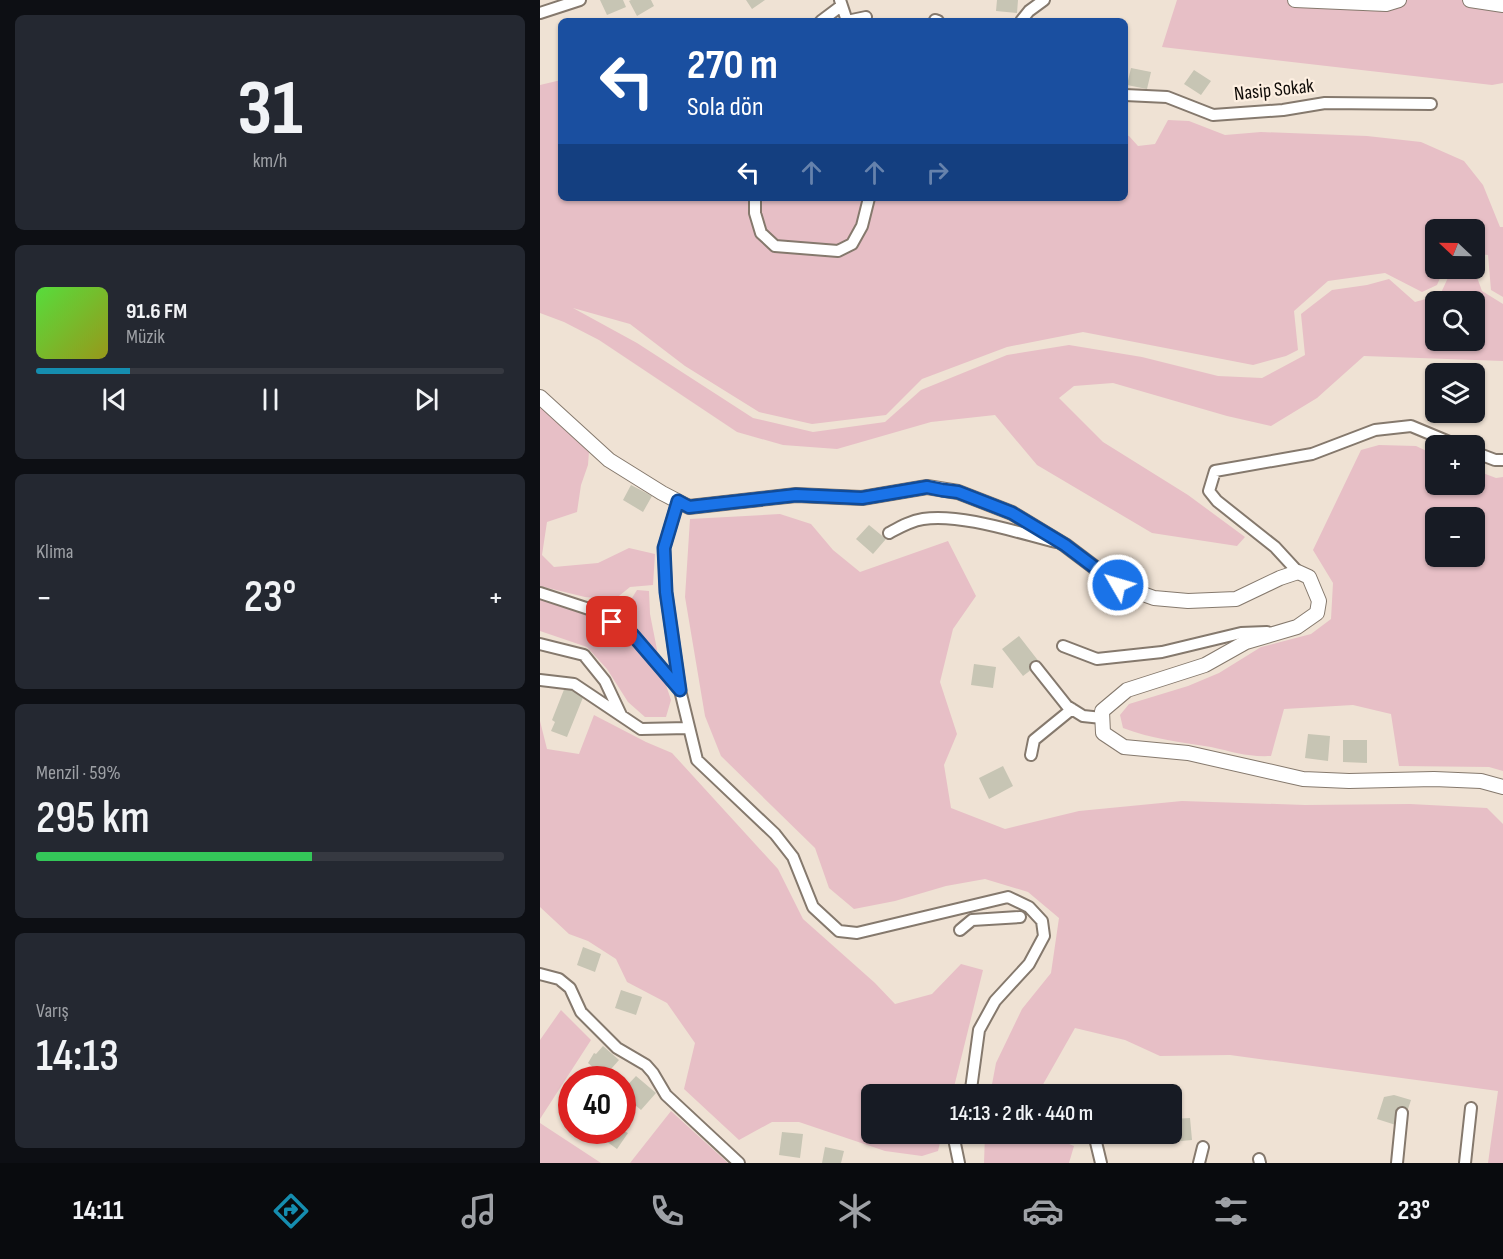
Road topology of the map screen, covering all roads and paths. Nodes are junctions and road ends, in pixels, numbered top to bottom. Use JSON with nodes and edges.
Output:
{"nodes":[{"id":1,"x":580,"y":0,"type":"edge"},
{"id":2,"x":1044,"y":0,"type":"edge"},
{"id":3,"x":1295,"y":0,"type":"edge"},
{"id":4,"x":1399,"y":0,"type":"edge"},
{"id":5,"x":1470,"y":0,"type":"edge"},
{"id":6,"x":841,"y":3,"type":"edge"},
{"id":7,"x":1503,"y":5,"type":"edge"},
{"id":8,"x":540,"y":13,"type":"edge"},
{"id":9,"x":866,"y":17,"type":"dead end"},
{"id":10,"x":824,"y":18,"type":"edge"},
{"id":11,"x":846,"y":18,"type":"edge"},
{"id":12,"x":861,"y":18,"type":"edge"},
{"id":13,"x":1023,"y":18,"type":"edge"},
{"id":14,"x":1128,"y":95,"type":"edge"},
{"id":15,"x":1431,"y":104,"type":"dead end"},
{"id":16,"x":755,"y":201,"type":"edge"},
{"id":17,"x":868,"y":201,"type":"edge"},
{"id":18,"x":540,"y":397,"type":"edge"},
{"id":19,"x":1433,"y":435,"type":"edge"},
{"id":20,"x":1485,"y":456,"type":"edge"},
{"id":21,"x":1503,"y":460,"type":"edge"},
{"id":22,"x":678,"y":501,"type":"junction"},
{"id":23,"x":889,"y":533,"type":"dead end"},
{"id":24,"x":1065,"y":545,"type":"junction"},
{"id":25,"x":1298,"y":572,"type":"junction"},
{"id":26,"x":540,"y":593,"type":"edge"},
{"id":27,"x":1280,"y":632,"type":"junction"},
{"id":28,"x":540,"y":644,"type":"edge"},
{"id":29,"x":1063,"y":646,"type":"dead end"},
{"id":30,"x":1036,"y":667,"type":"dead end"},
{"id":31,"x":540,"y":680,"type":"edge"},
{"id":32,"x":680,"y":690,"type":"junction"},
{"id":33,"x":1072,"y":708,"type":"junction"},
{"id":34,"x":622,"y":716,"type":"junction"},
{"id":35,"x":1102,"y":718,"type":"junction"},
{"id":36,"x":688,"y":728,"type":"junction"},
{"id":37,"x":1031,"y":755,"type":"dead end"},
{"id":38,"x":1503,"y":787,"type":"edge"},
{"id":39,"x":965,"y":907,"type":"junction"},
{"id":40,"x":1020,"y":917,"type":"dead end"},
{"id":41,"x":972,"y":920,"type":"junction"},
{"id":42,"x":960,"y":930,"type":"dead end"},
{"id":43,"x":540,"y":974,"type":"edge"},
{"id":44,"x":972,"y":1084,"type":"edge"},
{"id":45,"x":1471,"y":1108,"type":"dead end"},
{"id":46,"x":1402,"y":1113,"type":"dead end"},
{"id":47,"x":955,"y":1144,"type":"edge"},
{"id":48,"x":1096,"y":1144,"type":"edge"},
{"id":49,"x":1203,"y":1147,"type":"dead end"},
{"id":50,"x":739,"y":1163,"type":"edge"},
{"id":51,"x":959,"y":1163,"type":"edge"},
{"id":52,"x":1101,"y":1163,"type":"edge"},
{"id":53,"x":1199,"y":1163,"type":"edge"},
{"id":54,"x":1397,"y":1163,"type":"edge"},
{"id":55,"x":1465,"y":1163,"type":"edge"}],
"edges":[{"from":1,"to":8,"type":"street"},
{"from":2,"to":13,"type":"street"},
{"from":3,"to":4,"type":"street"},
{"from":5,"to":7,"type":"street"},
{"from":6,"to":10,"type":"street"},
{"from":6,"to":11,"type":"street"},
{"from":9,"to":12,"type":"street"},
{"from":14,"to":15,"type":"street","name":"Nasip Sokak"},
{"from":16,"to":17,"type":"street"},
{"from":18,"to":22,"type":"street"},
{"from":19,"to":25,"type":"street"},
{"from":20,"to":21,"type":"street"},
{"from":22,"to":24,"type":"street"},
{"from":22,"to":32,"type":"street"},
{"from":23,"to":24,"type":"street"},
{"from":24,"to":25,"type":"street"},
{"from":25,"to":27,"type":"street"},
{"from":26,"to":32,"type":"street"},
{"from":27,"to":29,"type":"street"},
{"from":27,"to":35,"type":"street"},
{"from":28,"to":34,"type":"street"},
{"from":30,"to":33,"type":"street"},
{"from":31,"to":34,"type":"street"},
{"from":32,"to":36,"type":"street"},
{"from":33,"to":35,"type":"street"},
{"from":33,"to":37,"type":"street"},
{"from":34,"to":36,"type":"street"},
{"from":35,"to":38,"type":"street"},
{"from":36,"to":39,"type":"street"},
{"from":39,"to":41,"type":"street"},
{"from":39,"to":44,"type":"street"},
{"from":40,"to":41,"type":"street"},
{"from":41,"to":42,"type":"street"},
{"from":43,"to":50,"type":"street"},
{"from":45,"to":55,"type":"street"},
{"from":46,"to":54,"type":"street"},
{"from":47,"to":51,"type":"street"},
{"from":48,"to":52,"type":"street"},
{"from":49,"to":53,"type":"street"}]}
